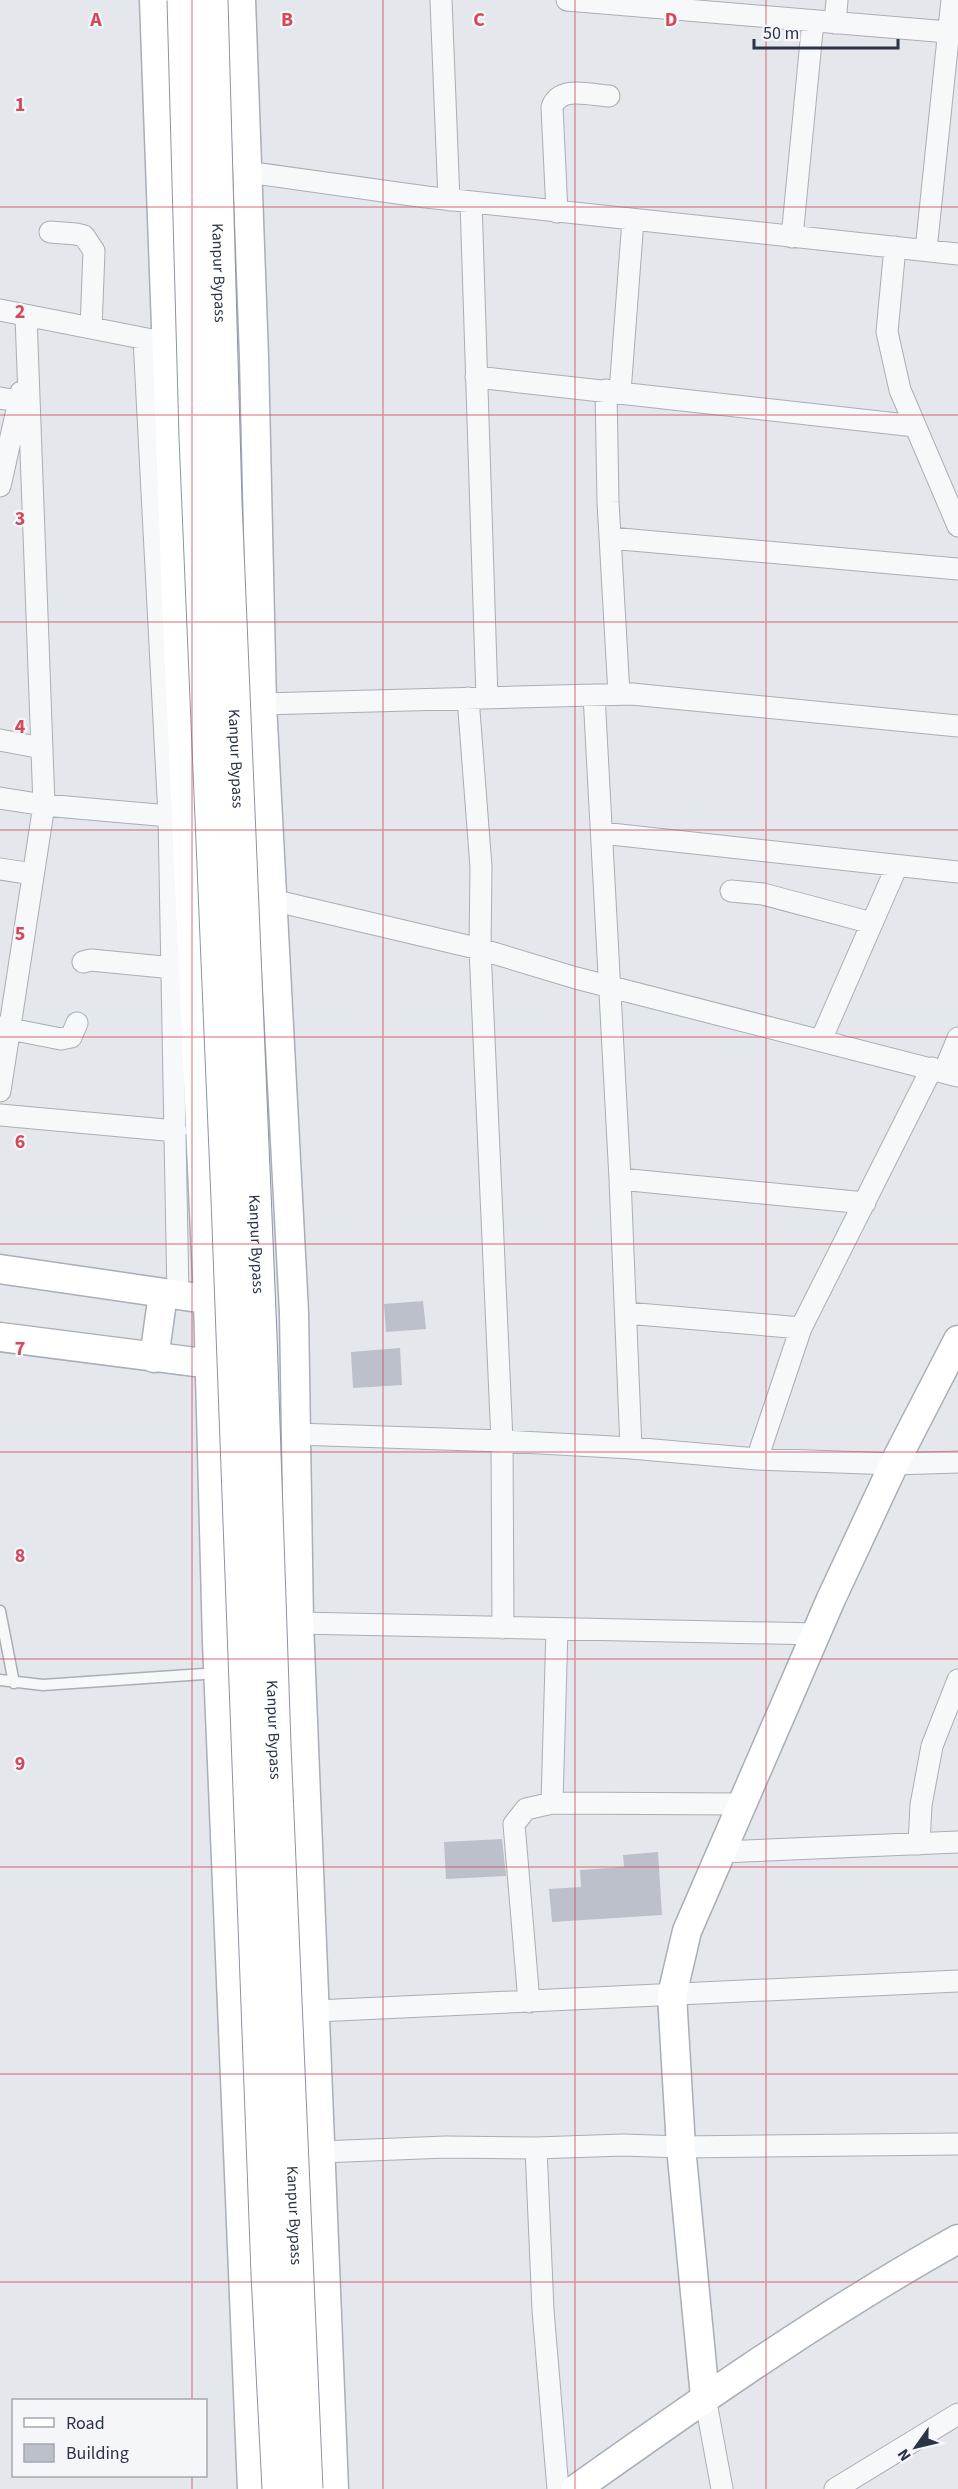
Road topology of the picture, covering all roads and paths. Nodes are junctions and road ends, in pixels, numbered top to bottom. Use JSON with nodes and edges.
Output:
{"nodes":[{"id":1,"x":154,"y":0,"type":"edge"},
{"id":2,"x":184,"y":0,"type":"edge"},
{"id":3,"x":211,"y":0,"type":"edge"},
{"id":4,"x":240,"y":0,"type":"edge"},
{"id":5,"x":441,"y":0,"type":"edge"},
{"id":6,"x":567,"y":0,"type":"edge"},
{"id":7,"x":837,"y":0,"type":"edge"},
{"id":8,"x":952,"y":0,"type":"edge"},
{"id":9,"x":813,"y":21,"type":"junction"},
{"id":10,"x":835,"y":23,"type":"junction"},
{"id":11,"x":948,"y":32,"type":"junction"},
{"id":12,"x":609,"y":96,"type":"dead end"},
{"id":13,"x":948,"y":116,"type":"edge"},
{"id":14,"x":247,"y":172,"type":"junction"},
{"id":15,"x":449,"y":200,"type":"junction"},
{"id":16,"x":471,"y":202,"type":"junction"},
{"id":17,"x":557,"y":212,"type":"junction"},
{"id":18,"x":633,"y":220,"type":"junction"},
{"id":19,"x":50,"y":232,"type":"dead end"},
{"id":20,"x":792,"y":237,"type":"junction"},
{"id":21,"x":895,"y":247,"type":"junction"},
{"id":22,"x":926,"y":250,"type":"junction"},
{"id":23,"x":958,"y":254,"type":"edge"},
{"id":24,"x":0,"y":310,"type":"edge"},
{"id":25,"x":26,"y":315,"type":"junction"},
{"id":26,"x":91,"y":328,"type":"junction"},
{"id":27,"x":155,"y":341,"type":"junction"},
{"id":28,"x":28,"y":363,"type":"junction"},
{"id":29,"x":476,"y":377,"type":"junction"},
{"id":30,"x":613,"y":391,"type":"junction"},
{"id":31,"x":10,"y":399,"type":"edge"},
{"id":32,"x":915,"y":426,"type":"junction"},
{"id":33,"x":0,"y":486,"type":"edge"},
{"id":34,"x":958,"y":526,"type":"edge"},
{"id":35,"x":610,"y":538,"type":"junction"},
{"id":36,"x":958,"y":569,"type":"edge"},
{"id":37,"x":619,"y":694,"type":"junction"},
{"id":38,"x":594,"y":695,"type":"junction"},
{"id":39,"x":478,"y":698,"type":"junction"},
{"id":40,"x":262,"y":704,"type":"junction"},
{"id":41,"x":958,"y":726,"type":"edge"},
{"id":42,"x":0,"y":740,"type":"edge"},
{"id":43,"x":42,"y":748,"type":"junction"},
{"id":44,"x":0,"y":798,"type":"edge"},
{"id":45,"x":44,"y":805,"type":"junction"},
{"id":46,"x":169,"y":816,"type":"junction"},
{"id":47,"x":602,"y":833,"type":"junction"},
{"id":48,"x":897,"y":866,"type":"junction"},
{"id":49,"x":0,"y":869,"type":"edge"},
{"id":50,"x":958,"y":872,"type":"edge"},
{"id":51,"x":33,"y":874,"type":"junction"},
{"id":52,"x":731,"y":891,"type":"dead end"},
{"id":53,"x":272,"y":900,"type":"junction"},
{"id":54,"x":872,"y":923,"type":"junction"},
{"id":55,"x":480,"y":948,"type":"junction"},
{"id":56,"x":83,"y":962,"type":"dead end"},
{"id":57,"x":173,"y":968,"type":"junction"},
{"id":58,"x":610,"y":986,"type":"junction"},
{"id":59,"x":5,"y":1028,"type":"edge"},
{"id":60,"x":93,"y":1038,"type":"dead end"},
{"id":61,"x":958,"y":1038,"type":"edge"},
{"id":62,"x":821,"y":1040,"type":"junction"},
{"id":63,"x":945,"y":1072,"type":"edge"},
{"id":64,"x":0,"y":1091,"type":"edge"},
{"id":65,"x":0,"y":1114,"type":"edge"},
{"id":66,"x":176,"y":1131,"type":"junction"},
{"id":67,"x":620,"y":1179,"type":"junction"},
{"id":68,"x":865,"y":1203,"type":"junction"},
{"id":69,"x":0,"y":1269,"type":"edge"},
{"id":70,"x":171,"y":1295,"type":"junction"},
{"id":71,"x":208,"y":1299,"type":"junction"},
{"id":72,"x":294,"y":1312,"type":"junction"},
{"id":73,"x":626,"y":1313,"type":"junction"},
{"id":74,"x":801,"y":1328,"type":"junction"},
{"id":75,"x":0,"y":1337,"type":"edge"},
{"id":76,"x":958,"y":1340,"type":"edge"},
{"id":77,"x":154,"y":1358,"type":"junction"},
{"id":78,"x":210,"y":1365,"type":"junction"},
{"id":79,"x":295,"y":1373,"type":"junction"},
{"id":80,"x":296,"y":1434,"type":"junction"},
{"id":81,"x":502,"y":1441,"type":"junction"},
{"id":82,"x":631,"y":1448,"type":"junction"},
{"id":83,"x":757,"y":1459,"type":"junction"},
{"id":84,"x":958,"y":1462,"type":"edge"},
{"id":85,"x":894,"y":1464,"type":"junction"},
{"id":86,"x":0,"y":1611,"type":"edge"},
{"id":87,"x":299,"y":1623,"type":"junction"},
{"id":88,"x":503,"y":1628,"type":"junction"},
{"id":89,"x":557,"y":1629,"type":"junction"},
{"id":90,"x":816,"y":1634,"type":"junction"},
{"id":91,"x":219,"y":1673,"type":"junction"},
{"id":92,"x":0,"y":1680,"type":"edge"},
{"id":93,"x":958,"y":1680,"type":"edge"},
{"id":94,"x":14,"y":1683,"type":"junction"},
{"id":95,"x":951,"y":1713,"type":"edge"},
{"id":96,"x":552,"y":1803,"type":"junction"},
{"id":97,"x":742,"y":1804,"type":"junction"},
{"id":98,"x":958,"y":1842,"type":"edge"},
{"id":99,"x":919,"y":1844,"type":"junction"},
{"id":100,"x":721,"y":1852,"type":"junction"},
{"id":101,"x":958,"y":1981,"type":"edge"},
{"id":102,"x":672,"y":1995,"type":"junction"},
{"id":103,"x":529,"y":2002,"type":"junction"},
{"id":104,"x":316,"y":2012,"type":"junction"},
{"id":105,"x":958,"y":2144,"type":"edge"},
{"id":106,"x":681,"y":2147,"type":"junction"},
{"id":107,"x":536,"y":2148,"type":"junction"},
{"id":108,"x":321,"y":2152,"type":"junction"},
{"id":109,"x":958,"y":2239,"type":"edge"},
{"id":110,"x":705,"y":2397,"type":"junction"},
{"id":111,"x":958,"y":2414,"type":"edge"},
{"id":112,"x":840,"y":2488,"type":"edge"},
{"id":113,"x":252,"y":2489,"type":"edge"},
{"id":114,"x":279,"y":2489,"type":"edge"},
{"id":115,"x":306,"y":2489,"type":"edge"},
{"id":116,"x":334,"y":2489,"type":"edge"},
{"id":117,"x":558,"y":2489,"type":"edge"},
{"id":118,"x":576,"y":2489,"type":"edge"},
{"id":119,"x":722,"y":2489,"type":"edge"}],
"edges":[{"from":1,"to":27,"type":"main road"},
{"from":2,"to":114,"type":"highway","name":"Kanpur Bypass","bridge":true},
{"from":3,"to":115,"type":"highway","name":"Kanpur Bypass","bridge":true},
{"from":4,"to":14,"type":"main road"},
{"from":5,"to":15,"type":"street"},
{"from":6,"to":9,"type":"street"},
{"from":7,"to":10,"type":"street"},
{"from":8,"to":11,"type":"street"},
{"from":9,"to":10,"type":"street"},
{"from":9,"to":20,"type":"street"},
{"from":10,"to":11,"type":"street"},
{"from":11,"to":13,"type":"street"},
{"from":12,"to":17,"type":"street"},
{"from":13,"to":22,"type":"street"},
{"from":14,"to":15,"type":"street"},
{"from":14,"to":40,"type":"main road"},
{"from":15,"to":16,"type":"street"},
{"from":16,"to":17,"type":"street"},
{"from":16,"to":29,"type":"street"},
{"from":17,"to":18,"type":"street"},
{"from":18,"to":20,"type":"street"},
{"from":18,"to":30,"type":"street"},
{"from":19,"to":26,"type":"street"},
{"from":20,"to":21,"type":"street"},
{"from":21,"to":22,"type":"street"},
{"from":21,"to":32,"type":"street"},
{"from":22,"to":23,"type":"street"},
{"from":24,"to":25,"type":"street"},
{"from":25,"to":26,"type":"street"},
{"from":25,"to":28,"type":"street"},
{"from":26,"to":27,"type":"street"},
{"from":27,"to":46,"type":"street"},
{"from":27,"to":71,"type":"main road"},
{"from":28,"to":31,"type":"street"},
{"from":28,"to":43,"type":"street"},
{"from":29,"to":30,"type":"street"},
{"from":29,"to":39,"type":"street"},
{"from":30,"to":32,"type":"street"},
{"from":30,"to":35,"type":"street"},
{"from":31,"to":33,"type":"street"},
{"from":32,"to":34,"type":"street"},
{"from":35,"to":36,"type":"street"},
{"from":35,"to":37,"type":"street"},
{"from":37,"to":38,"type":"street"},
{"from":37,"to":41,"type":"street"},
{"from":38,"to":39,"type":"street"},
{"from":38,"to":47,"type":"street"},
{"from":39,"to":40,"type":"street"},
{"from":39,"to":55,"type":"street"},
{"from":40,"to":53,"type":"main road"},
{"from":42,"to":43,"type":"street"},
{"from":43,"to":45,"type":"street"},
{"from":44,"to":45,"type":"street"},
{"from":45,"to":46,"type":"street"},
{"from":45,"to":51,"type":"street"},
{"from":46,"to":57,"type":"street"},
{"from":47,"to":48,"type":"street"},
{"from":47,"to":58,"type":"street"},
{"from":48,"to":50,"type":"street"},
{"from":48,"to":54,"type":"street"},
{"from":49,"to":51,"type":"street"},
{"from":51,"to":59,"type":"street"},
{"from":52,"to":54,"type":"street"},
{"from":53,"to":55,"type":"street"},
{"from":53,"to":72,"type":"main road"},
{"from":54,"to":62,"type":"street"},
{"from":55,"to":58,"type":"street"},
{"from":55,"to":81,"type":"street"},
{"from":56,"to":57,"type":"street"},
{"from":57,"to":66,"type":"street"},
{"from":58,"to":62,"type":"street"},
{"from":58,"to":67,"type":"street"},
{"from":59,"to":60,"type":"street"},
{"from":59,"to":64,"type":"street"},
{"from":61,"to":63,"type":"street"},
{"from":62,"to":63,"type":"street"},
{"from":63,"to":68,"type":"street"},
{"from":65,"to":66,"type":"street"},
{"from":66,"to":70,"type":"street"},
{"from":67,"to":68,"type":"street"},
{"from":67,"to":73,"type":"street"},
{"from":68,"to":74,"type":"street"},
{"from":69,"to":70,"type":"main road"},
{"from":70,"to":71,"type":"main road"},
{"from":70,"to":77,"type":"main road"},
{"from":71,"to":72,"type":"main road"},
{"from":71,"to":78,"type":"main road"},
{"from":72,"to":79,"type":"main road"},
{"from":73,"to":74,"type":"street"},
{"from":73,"to":82,"type":"street"},
{"from":74,"to":83,"type":"street"},
{"from":75,"to":77,"type":"main road"},
{"from":76,"to":85,"type":"main road"},
{"from":77,"to":78,"type":"main road"},
{"from":78,"to":79,"type":"main road"},
{"from":78,"to":91,"type":"main road"},
{"from":79,"to":80,"type":"main road"},
{"from":80,"to":81,"type":"street"},
{"from":80,"to":87,"type":"main road"},
{"from":81,"to":82,"type":"street"},
{"from":81,"to":88,"type":"street"},
{"from":82,"to":83,"type":"street"},
{"from":83,"to":85,"type":"street"},
{"from":84,"to":85,"type":"street"},
{"from":85,"to":90,"type":"main road"},
{"from":86,"to":94,"type":"lane"},
{"from":87,"to":88,"type":"street"},
{"from":87,"to":104,"type":"main road"},
{"from":88,"to":89,"type":"street"},
{"from":89,"to":90,"type":"street"},
{"from":89,"to":96,"type":"street"},
{"from":90,"to":97,"type":"main road"},
{"from":91,"to":94,"type":"lane"},
{"from":91,"to":113,"type":"main road"},
{"from":92,"to":94,"type":"lane"},
{"from":93,"to":95,"type":"street"},
{"from":95,"to":99,"type":"street"},
{"from":96,"to":97,"type":"street"},
{"from":96,"to":103,"type":"street"},
{"from":97,"to":100,"type":"main road"},
{"from":98,"to":99,"type":"street"},
{"from":99,"to":100,"type":"street"},
{"from":100,"to":102,"type":"main road"},
{"from":101,"to":102,"type":"street"},
{"from":102,"to":103,"type":"street"},
{"from":102,"to":106,"type":"main road"},
{"from":103,"to":104,"type":"street"},
{"from":104,"to":108,"type":"main road"},
{"from":105,"to":106,"type":"street"},
{"from":106,"to":107,"type":"street"},
{"from":106,"to":110,"type":"main road"},
{"from":107,"to":108,"type":"street"},
{"from":107,"to":117,"type":"street"},
{"from":108,"to":116,"type":"main road"},
{"from":109,"to":110,"type":"main road"},
{"from":110,"to":118,"type":"main road"},
{"from":110,"to":119,"type":"street"},
{"from":111,"to":112,"type":"street"}]}
